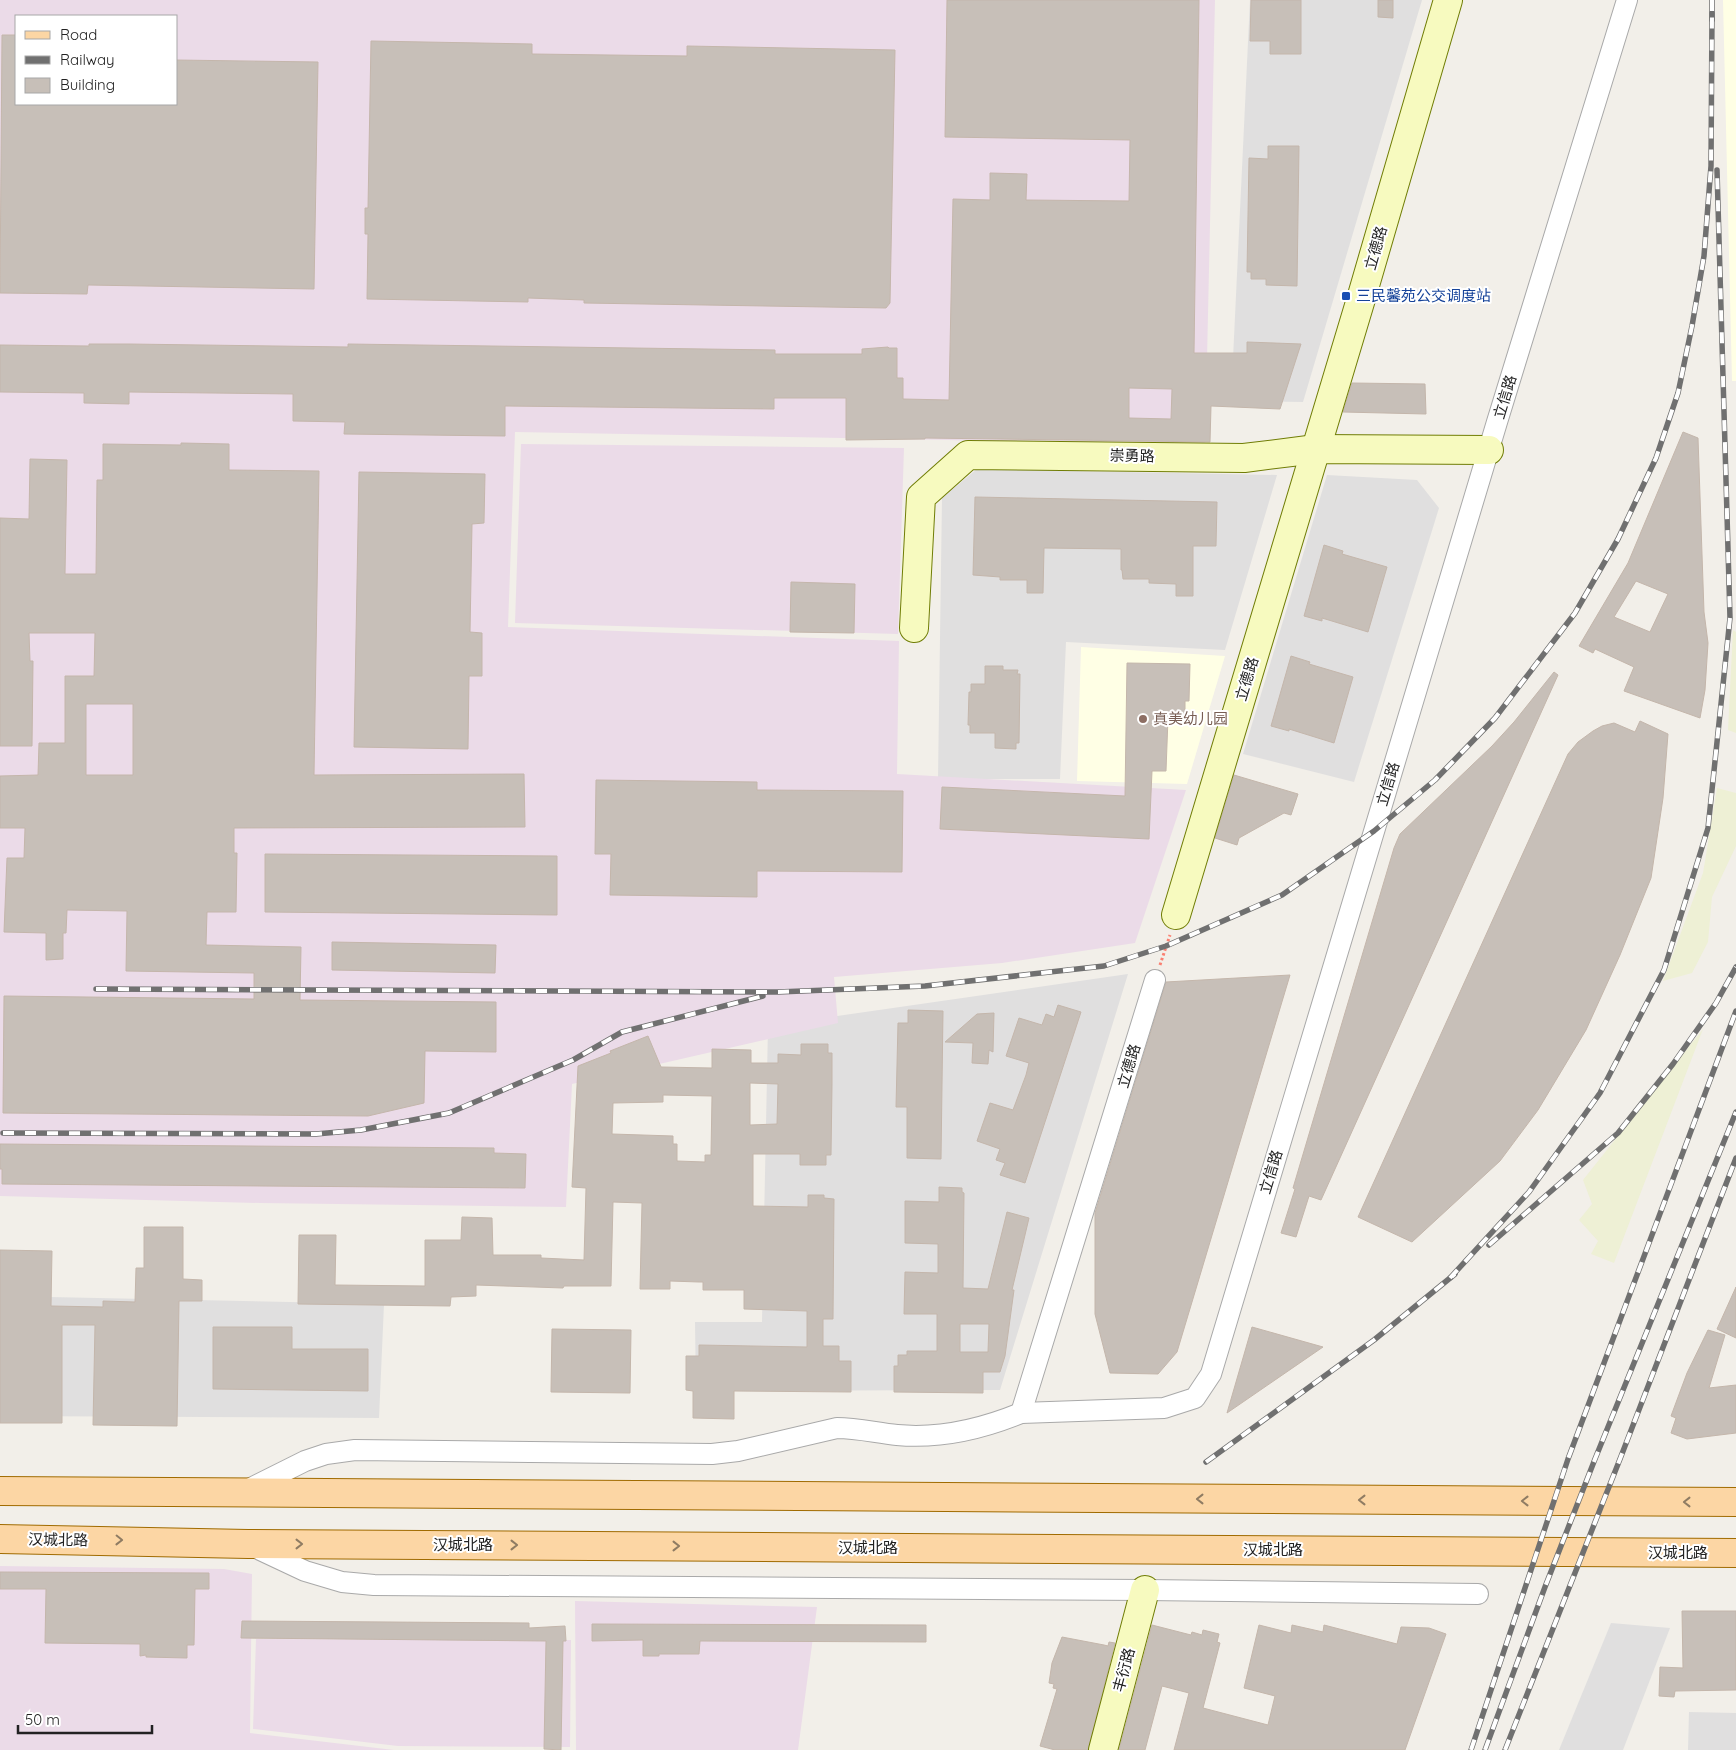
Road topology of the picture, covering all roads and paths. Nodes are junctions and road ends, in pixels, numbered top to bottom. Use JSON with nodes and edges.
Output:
{"nodes":[{"id":1,"x":1448,"y":0,"type":"edge"},
{"id":2,"x":1627,"y":0,"type":"edge"},
{"id":3,"x":1316,"y":449,"type":"junction"},
{"id":4,"x":1489,"y":450,"type":"junction"},
{"id":5,"x":914,"y":628,"type":"dead end"},
{"id":6,"x":1176,"y":915,"type":"joint"},
{"id":7,"x":1155,"y":980,"type":"joint"},
{"id":8,"x":1021,"y":1413,"type":"junction"},
{"id":9,"x":0,"y":1491,"type":"edge"},
{"id":10,"x":241,"y":1493,"type":"junction"},
{"id":11,"x":1736,"y":1502,"type":"edge"},
{"id":12,"x":0,"y":1539,"type":"edge"},
{"id":13,"x":248,"y":1544,"type":"junction"},
{"id":14,"x":1736,"y":1553,"type":"edge"},
{"id":15,"x":1145,"y":1590,"type":"junction"},
{"id":16,"x":1478,"y":1594,"type":"dead end"},
{"id":17,"x":1102,"y":1750,"type":"edge"}],
"edges":[{"from":1,"to":3,"type":"street","name":"立德路"},
{"from":2,"to":4,"type":"street","name":"立信路"},
{"from":3,"to":4,"type":"street","name":"崇勇路"},
{"from":3,"to":5,"type":"street","name":"崇勇路"},
{"from":3,"to":6,"type":"street","name":"立德路"},
{"from":4,"to":8,"type":"street","name":"立信路"},
{"from":6,"to":7,"type":"path"},
{"from":7,"to":8,"type":"street","name":"立德路"},
{"from":8,"to":10,"type":"street","name":"立信路"},
{"from":9,"to":10,"type":"main road"},
{"from":11,"to":10,"type":"main road","one_way":true},
{"from":12,"to":13,"type":"main road","name":"汉城北路","one_way":true},
{"from":13,"to":14,"type":"main road","name":"汉城北路","one_way":true},
{"from":13,"to":15,"type":"street"},
{"from":15,"to":16,"type":"street"},
{"from":15,"to":17,"type":"street","name":"丰衍路"}]}
